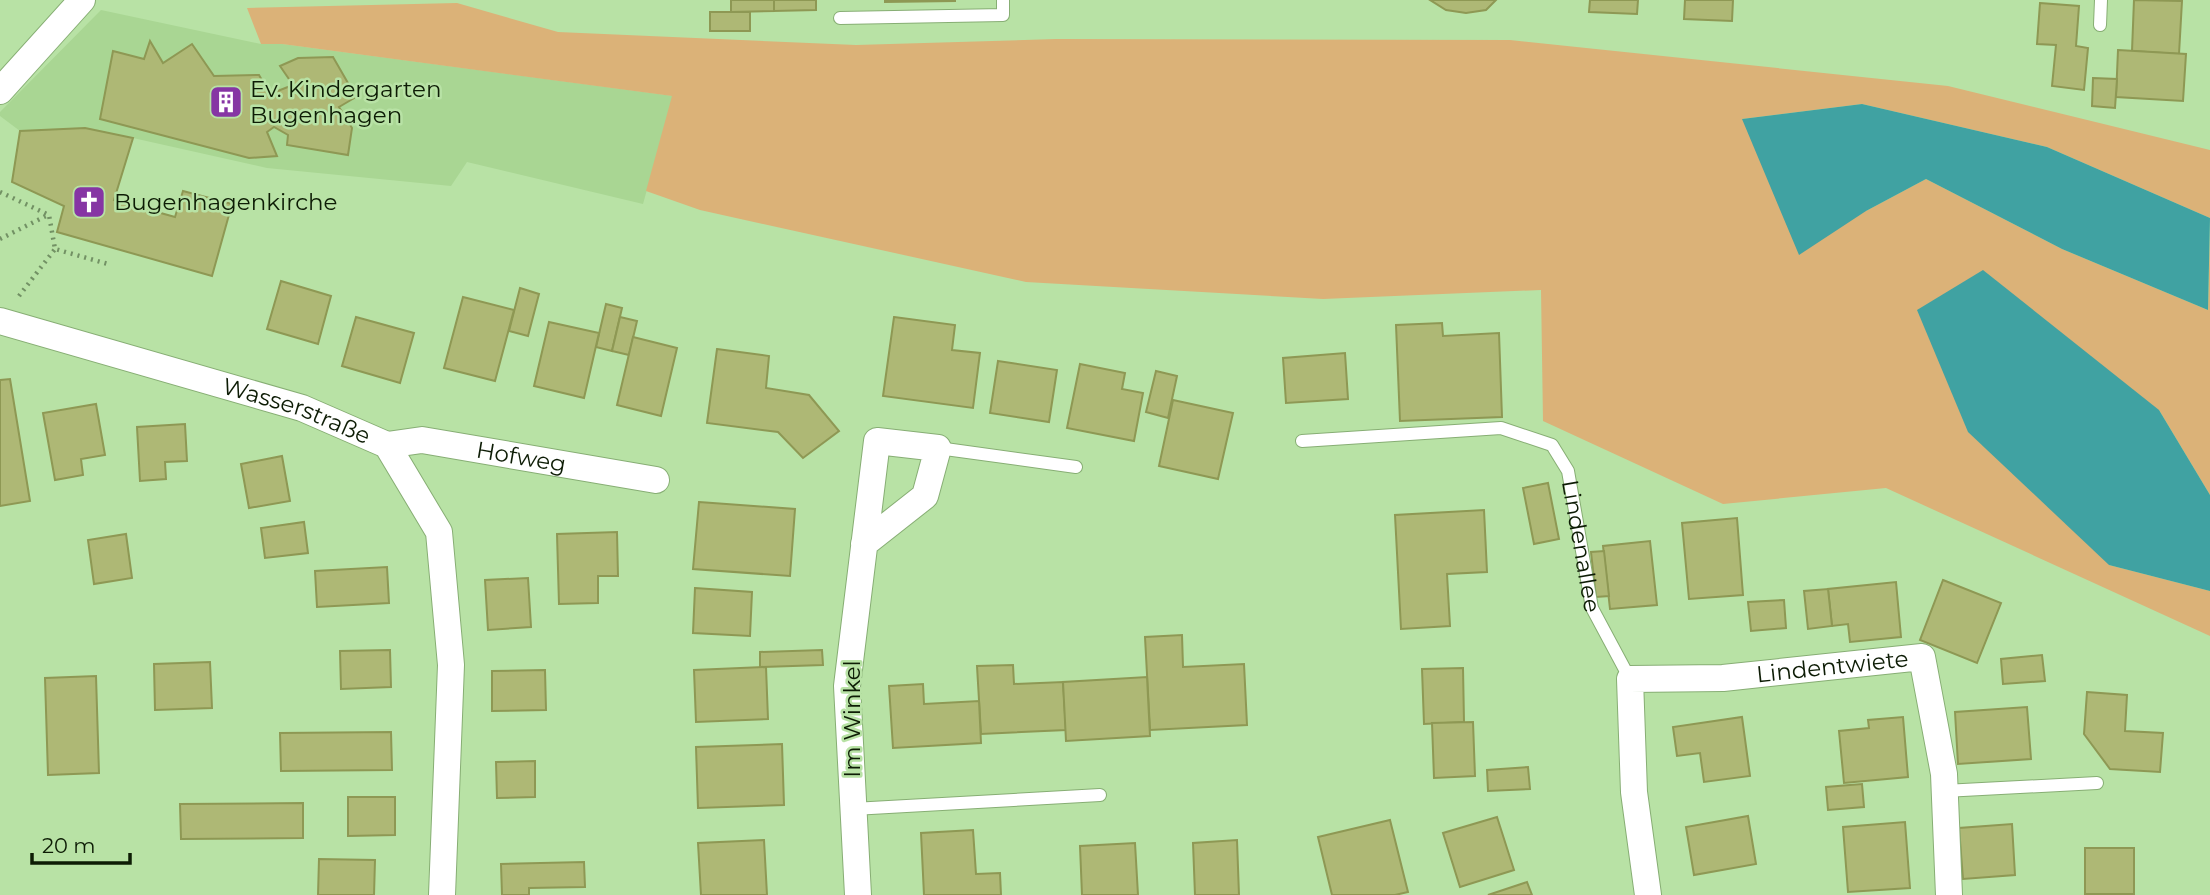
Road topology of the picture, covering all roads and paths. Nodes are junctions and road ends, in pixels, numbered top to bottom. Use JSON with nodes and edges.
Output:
{"nodes":[{"id":1,"x":82,"y":0,"type":"edge"},
{"id":2,"x":1003,"y":0,"type":"edge"},
{"id":3,"x":2101,"y":0,"type":"edge"},
{"id":4,"x":840,"y":18,"type":"dead end"},
{"id":5,"x":2100,"y":25,"type":"dead end"},
{"id":6,"x":4,"y":83,"type":"edge"},
{"id":7,"x":0,"y":191,"type":"edge"},
{"id":8,"x":49,"y":215,"type":"junction"},
{"id":9,"x":0,"y":239,"type":"edge"},
{"id":10,"x":55,"y":249,"type":"junction"},
{"id":11,"x":108,"y":264,"type":"dead end"},
{"id":12,"x":16,"y":300,"type":"dead end"},
{"id":13,"x":0,"y":321,"type":"edge"},
{"id":14,"x":1302,"y":441,"type":"dead end"},
{"id":15,"x":387,"y":445,"type":"junction"},
{"id":16,"x":938,"y":448,"type":"junction"},
{"id":17,"x":1076,"y":467,"type":"dead end"},
{"id":18,"x":656,"y":480,"type":"dead end"},
{"id":19,"x":864,"y":544,"type":"junction"},
{"id":20,"x":1630,"y":680,"type":"junction"},
{"id":21,"x":2098,"y":783,"type":"dead end"},
{"id":22,"x":1944,"y":792,"type":"junction"},
{"id":23,"x":1100,"y":795,"type":"dead end"},
{"id":24,"x":853,"y":809,"type":"junction"},
{"id":25,"x":442,"y":895,"type":"edge"},
{"id":26,"x":858,"y":895,"type":"edge"},
{"id":27,"x":1648,"y":895,"type":"edge"},
{"id":28,"x":1948,"y":895,"type":"edge"}],
"edges":[{"from":1,"to":6,"type":"street"},
{"from":2,"to":4,"type":"lane"},
{"from":3,"to":5,"type":"lane"},
{"from":7,"to":8,"type":"path"},
{"from":8,"to":9,"type":"path"},
{"from":8,"to":10,"type":"path"},
{"from":10,"to":11,"type":"path"},
{"from":10,"to":12,"type":"path"},
{"from":13,"to":15,"type":"street","name":"Wasserstraße"},
{"from":14,"to":20,"type":"lane","name":"Lindenallee"},
{"from":15,"to":18,"type":"street","name":"Hofweg"},
{"from":15,"to":25,"type":"street","name":"Wasserstraße"},
{"from":16,"to":17,"type":"lane"},
{"from":16,"to":19,"type":"street"},
{"from":16,"to":19,"type":"street","name":"Im Winkel"},
{"from":19,"to":24,"type":"street","name":"Im Winkel"},
{"from":20,"to":22,"type":"street","name":"Lindentwiete"},
{"from":20,"to":27,"type":"street","name":"Lindenallee"},
{"from":21,"to":22,"type":"lane"},
{"from":22,"to":28,"type":"street","name":"Lindentwiete"},
{"from":23,"to":24,"type":"lane"},
{"from":24,"to":26,"type":"street","name":"Im Winkel"}]}
